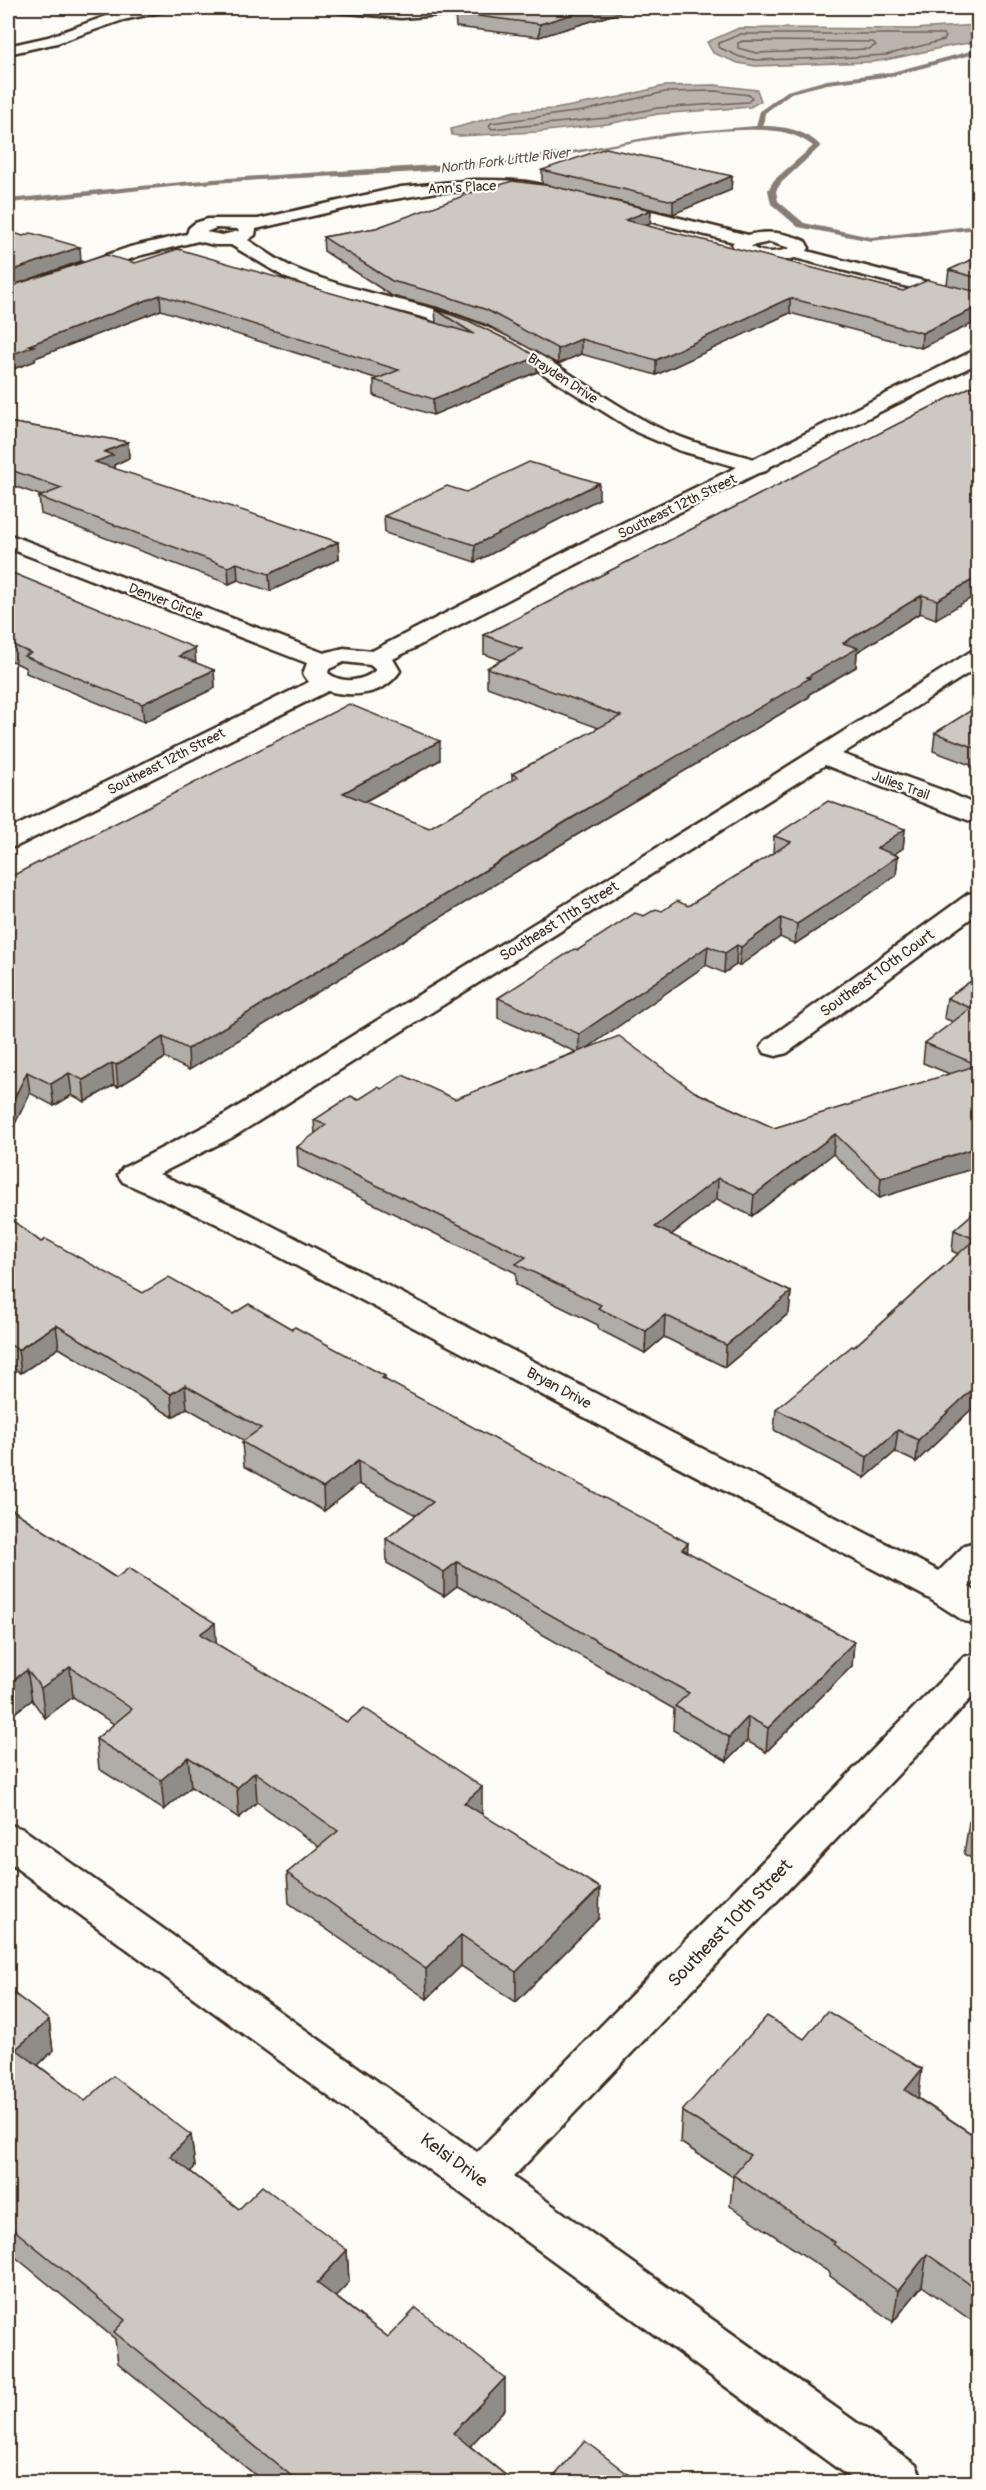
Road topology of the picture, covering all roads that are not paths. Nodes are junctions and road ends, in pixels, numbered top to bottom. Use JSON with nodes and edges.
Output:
{"nodes":[{"id":1,"x":160,"y":8,"type":"edge"},
{"id":2,"x":338,"y":8,"type":"edge"},
{"id":3,"x":480,"y":8,"type":"edge"},
{"id":4,"x":8,"y":50,"type":"edge"},
{"id":5,"x":564,"y":195,"type":"edge"},
{"id":6,"x":587,"y":201,"type":"edge"},
{"id":7,"x":239,"y":232,"type":"junction"},
{"id":8,"x":8,"y":295,"type":"edge"},
{"id":9,"x":978,"y":300,"type":"edge"},
{"id":10,"x":978,"y":356,"type":"edge"},
{"id":11,"x":759,"y":466,"type":"junction"},
{"id":12,"x":8,"y":541,"type":"edge"},
{"id":13,"x":978,"y":657,"type":"edge"},
{"id":14,"x":325,"y":672,"type":"junction"},
{"id":15,"x":823,"y":756,"type":"junction"},
{"id":16,"x":978,"y":816,"type":"edge"},
{"id":17,"x":8,"y":840,"type":"edge"},
{"id":18,"x":978,"y":900,"type":"edge"},
{"id":19,"x":776,"y":1047,"type":"dead end"},
{"id":20,"x":134,"y":1175,"type":"joint"},
{"id":21,"x":978,"y":1554,"type":"edge"},
{"id":22,"x":944,"y":1590,"type":"junction"},
{"id":23,"x":978,"y":1611,"type":"edge"},
{"id":24,"x":978,"y":1667,"type":"edge"},
{"id":25,"x":8,"y":1840,"type":"edge"},
{"id":26,"x":481,"y":2180,"type":"junction"},
{"id":27,"x":898,"y":2482,"type":"edge"}],
"edges":[{"from":1,"to":4,"type":"street"},
{"from":2,"to":3,"type":"street"},
{"from":5,"to":7,"type":"street","name":"Ann's Place"},
{"from":6,"to":9,"type":"street"},
{"from":7,"to":8,"type":"street"},
{"from":7,"to":11,"type":"street","name":"Brayden Drive"},
{"from":10,"to":11,"type":"street","name":"Southeast 12th Street"},
{"from":11,"to":14,"type":"street","name":"Southeast 12th Street"},
{"from":12,"to":14,"type":"street","name":"Denver Circle"},
{"from":13,"to":15,"type":"street","name":"Southeast 11th Street"},
{"from":14,"to":17,"type":"street","name":"Southeast 12th Street"},
{"from":15,"to":16,"type":"street","name":"Julies Trail"},
{"from":15,"to":20,"type":"street","name":"Southeast 11th Street"},
{"from":18,"to":19,"type":"street","name":"Southeast 10th Court"},
{"from":20,"to":22,"type":"street","name":"Bryan Drive"},
{"from":21,"to":22,"type":"street"},
{"from":22,"to":23,"type":"street","name":"Bryan Drive"},
{"from":24,"to":26,"type":"street","name":"Southeast 10th Street"},
{"from":25,"to":26,"type":"street","name":"Kelsi Drive"},
{"from":26,"to":27,"type":"street","name":"Kelsi Drive"}]}
